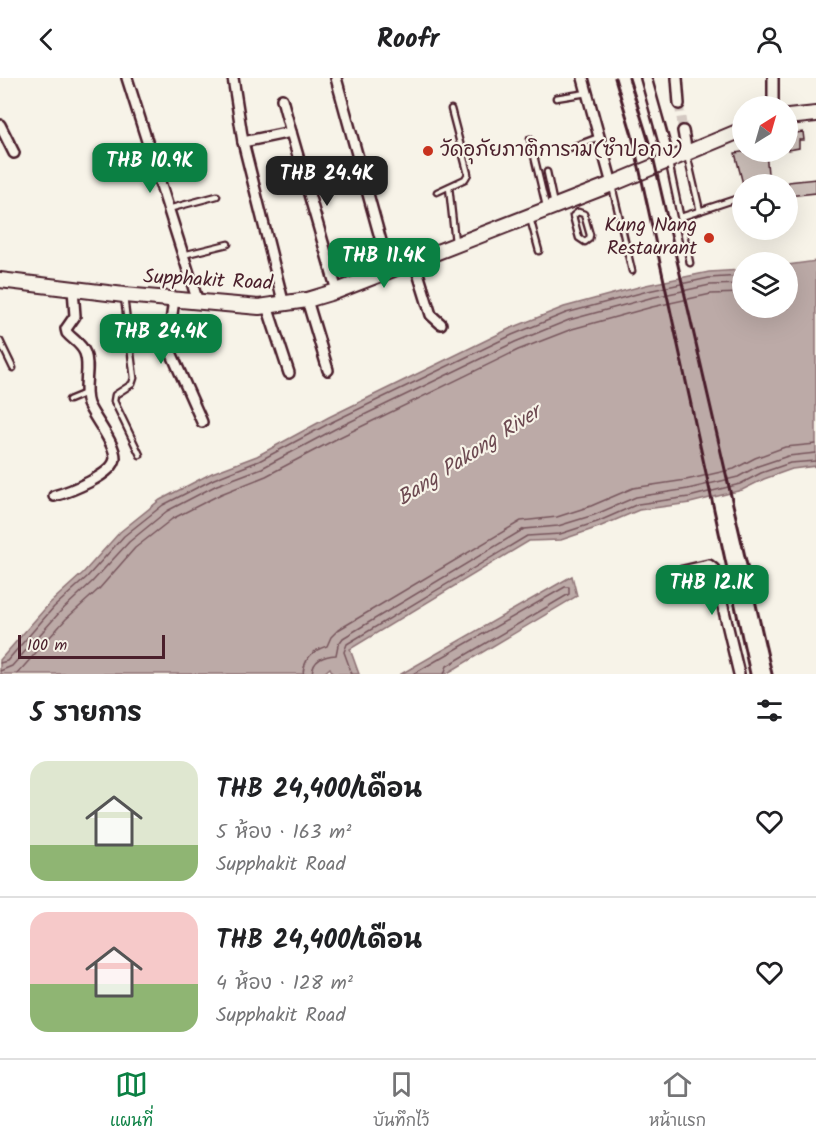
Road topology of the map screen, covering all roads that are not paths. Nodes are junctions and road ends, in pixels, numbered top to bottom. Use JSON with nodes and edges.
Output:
{"nodes":[{"id":1,"x":127,"y":78,"type":"edge"},
{"id":2,"x":233,"y":78,"type":"edge"},
{"id":3,"x":336,"y":78,"type":"edge"},
{"id":4,"x":583,"y":78,"type":"edge"},
{"id":5,"x":646,"y":78,"type":"edge"},
{"id":6,"x":676,"y":78,"type":"edge"},
{"id":7,"x":773,"y":78,"type":"edge"},
{"id":8,"x":587,"y":93,"type":"junction"},
{"id":9,"x":773,"y":96,"type":"edge"},
{"id":10,"x":556,"y":98,"type":"dead end"},
{"id":11,"x":282,"y":99,"type":"dead end"},
{"id":12,"x":679,"y":104,"type":"tunnel mouth"},
{"id":13,"x":451,"y":109,"type":"dead end"},
{"id":14,"x":816,"y":114,"type":"edge"},
{"id":15,"x":798,"y":116,"type":"edge"},
{"id":16,"x":0,"y":125,"type":"edge"},
{"id":17,"x":683,"y":131,"type":"tunnel mouth"},
{"id":18,"x":291,"y":132,"type":"junction"},
{"id":19,"x":732,"y":134,"type":"edge"},
{"id":20,"x":599,"y":137,"type":"junction"},
{"id":21,"x":530,"y":139,"type":"dead end"},
{"id":22,"x":243,"y":142,"type":"junction"},
{"id":23,"x":567,"y":149,"type":"dead end"},
{"id":24,"x":14,"y":153,"type":"dead end"},
{"id":25,"x":687,"y":153,"type":"junction"},
{"id":26,"x":669,"y":160,"type":"junction"},
{"id":27,"x":547,"y":172,"type":"dead end"},
{"id":28,"x":612,"y":184,"type":"junction"},
{"id":29,"x":449,"y":187,"type":"junction"},
{"id":30,"x":437,"y":192,"type":"dead end"},
{"id":31,"x":217,"y":195,"type":"dead end"},
{"id":32,"x":732,"y":200,"type":"edge"},
{"id":33,"x":577,"y":205,"type":"junction"},
{"id":34,"x":550,"y":208,"type":"junction"},
{"id":35,"x":168,"y":209,"type":"junction"},
{"id":36,"x":700,"y":211,"type":"junction"},
{"id":37,"x":529,"y":216,"type":"junction"},
{"id":38,"x":681,"y":217,"type":"junction"},
{"id":39,"x":454,"y":234,"type":"junction"},
{"id":40,"x":228,"y":244,"type":"dead end"},
{"id":41,"x":538,"y":251,"type":"dead end"},
{"id":42,"x":183,"y":255,"type":"junction"},
{"id":43,"x":414,"y":260,"type":"junction"},
{"id":44,"x":690,"y":263,"type":"dead end"},
{"id":45,"x":389,"y":270,"type":"junction"},
{"id":46,"x":632,"y":271,"type":"dead end"},
{"id":47,"x":0,"y":280,"type":"edge"},
{"id":48,"x":73,"y":289,"type":"junction"},
{"id":49,"x":337,"y":291,"type":"junction"},
{"id":50,"x":124,"y":295,"type":"junction"},
{"id":51,"x":174,"y":299,"type":"junction"},
{"id":52,"x":307,"y":300,"type":"junction"},
{"id":53,"x":198,"y":302,"type":"junction"},
{"id":54,"x":284,"y":305,"type":"junction"},
{"id":55,"x":267,"y":306,"type":"junction"},
{"id":56,"x":441,"y":324,"type":"dead end"},
{"id":57,"x":0,"y":341,"type":"edge"},
{"id":58,"x":13,"y":368,"type":"dead end"},
{"id":59,"x":328,"y":370,"type":"dead end"},
{"id":60,"x":288,"y":373,"type":"dead end"},
{"id":61,"x":86,"y":393,"type":"junction"},
{"id":62,"x":69,"y":400,"type":"dead end"},
{"id":63,"x":202,"y":422,"type":"dead end"},
{"id":64,"x":140,"y":455,"type":"dead end"},
{"id":65,"x":54,"y":496,"type":"dead end"},
{"id":66,"x":675,"y":573,"type":"dead end"},
{"id":67,"x":739,"y":674,"type":"edge"}],
"edges":[{"from":1,"to":35,"type":"street"},
{"from":2,"to":22,"type":"street"},
{"from":3,"to":45,"type":"street"},
{"from":4,"to":8,"type":"street"},
{"from":5,"to":26,"type":"street"},
{"from":6,"to":12,"type":"street"},
{"from":7,"to":9,"type":"street"},
{"from":8,"to":10,"type":"lane"},
{"from":8,"to":20,"type":"street"},
{"from":11,"to":18,"type":"street"},
{"from":13,"to":29,"type":"lane"},
{"from":14,"to":15,"type":"main road"},
{"from":16,"to":24,"type":"street"},
{"from":17,"to":25,"type":"street"},
{"from":18,"to":22,"type":"street"},
{"from":18,"to":49,"type":"street"},
{"from":19,"to":25,"type":"main road","name":"Supphakit Road"},
{"from":20,"to":23,"type":"lane"},
{"from":20,"to":28,"type":"street"},
{"from":21,"to":34,"type":"lane"},
{"from":22,"to":54,"type":"street"},
{"from":25,"to":26,"type":"main road","name":"Supphakit Road"},
{"from":25,"to":36,"type":"lane"},
{"from":26,"to":28,"type":"main road","name":"Supphakit Road"},
{"from":26,"to":38,"type":"lane"},
{"from":27,"to":34,"type":"lane"},
{"from":28,"to":33,"type":"main road","name":"Supphakit Road"},
{"from":28,"to":46,"type":"lane"},
{"from":29,"to":30,"type":"lane"},
{"from":29,"to":39,"type":"lane"},
{"from":31,"to":35,"type":"lane"},
{"from":32,"to":36,"type":"lane"},
{"from":33,"to":33,"type":"lane"},
{"from":33,"to":34,"type":"main road","name":"Supphakit Road"},
{"from":34,"to":37,"type":"main road","name":"Supphakit Road"},
{"from":35,"to":42,"type":"street"},
{"from":36,"to":38,"type":"lane"},
{"from":37,"to":39,"type":"main road","name":"Supphakit Road"},
{"from":37,"to":41,"type":"lane"},
{"from":38,"to":44,"type":"lane"},
{"from":39,"to":43,"type":"main road","name":"Supphakit Road"},
{"from":40,"to":42,"type":"lane"},
{"from":42,"to":53,"type":"street"},
{"from":43,"to":45,"type":"main road","name":"Supphakit Road"},
{"from":43,"to":56,"type":"street"},
{"from":45,"to":49,"type":"main road","name":"Supphakit Road"},
{"from":47,"to":48,"type":"main road","name":"Supphakit Road"},
{"from":48,"to":50,"type":"main road","name":"Supphakit Road"},
{"from":48,"to":61,"type":"street"},
{"from":49,"to":52,"type":"main road","name":"Supphakit Road"},
{"from":50,"to":51,"type":"main road","name":"Supphakit Road"},
{"from":50,"to":64,"type":"lane"},
{"from":51,"to":53,"type":"main road","name":"Supphakit Road"},
{"from":51,"to":63,"type":"street"},
{"from":52,"to":54,"type":"main road","name":"Supphakit Road"},
{"from":52,"to":59,"type":"street"},
{"from":53,"to":55,"type":"main road","name":"Supphakit Road"},
{"from":54,"to":55,"type":"main road","name":"Supphakit Road"},
{"from":55,"to":60,"type":"street"},
{"from":57,"to":58,"type":"lane"},
{"from":61,"to":62,"type":"lane"},
{"from":61,"to":65,"type":"street"},
{"from":66,"to":67,"type":"street"}]}
